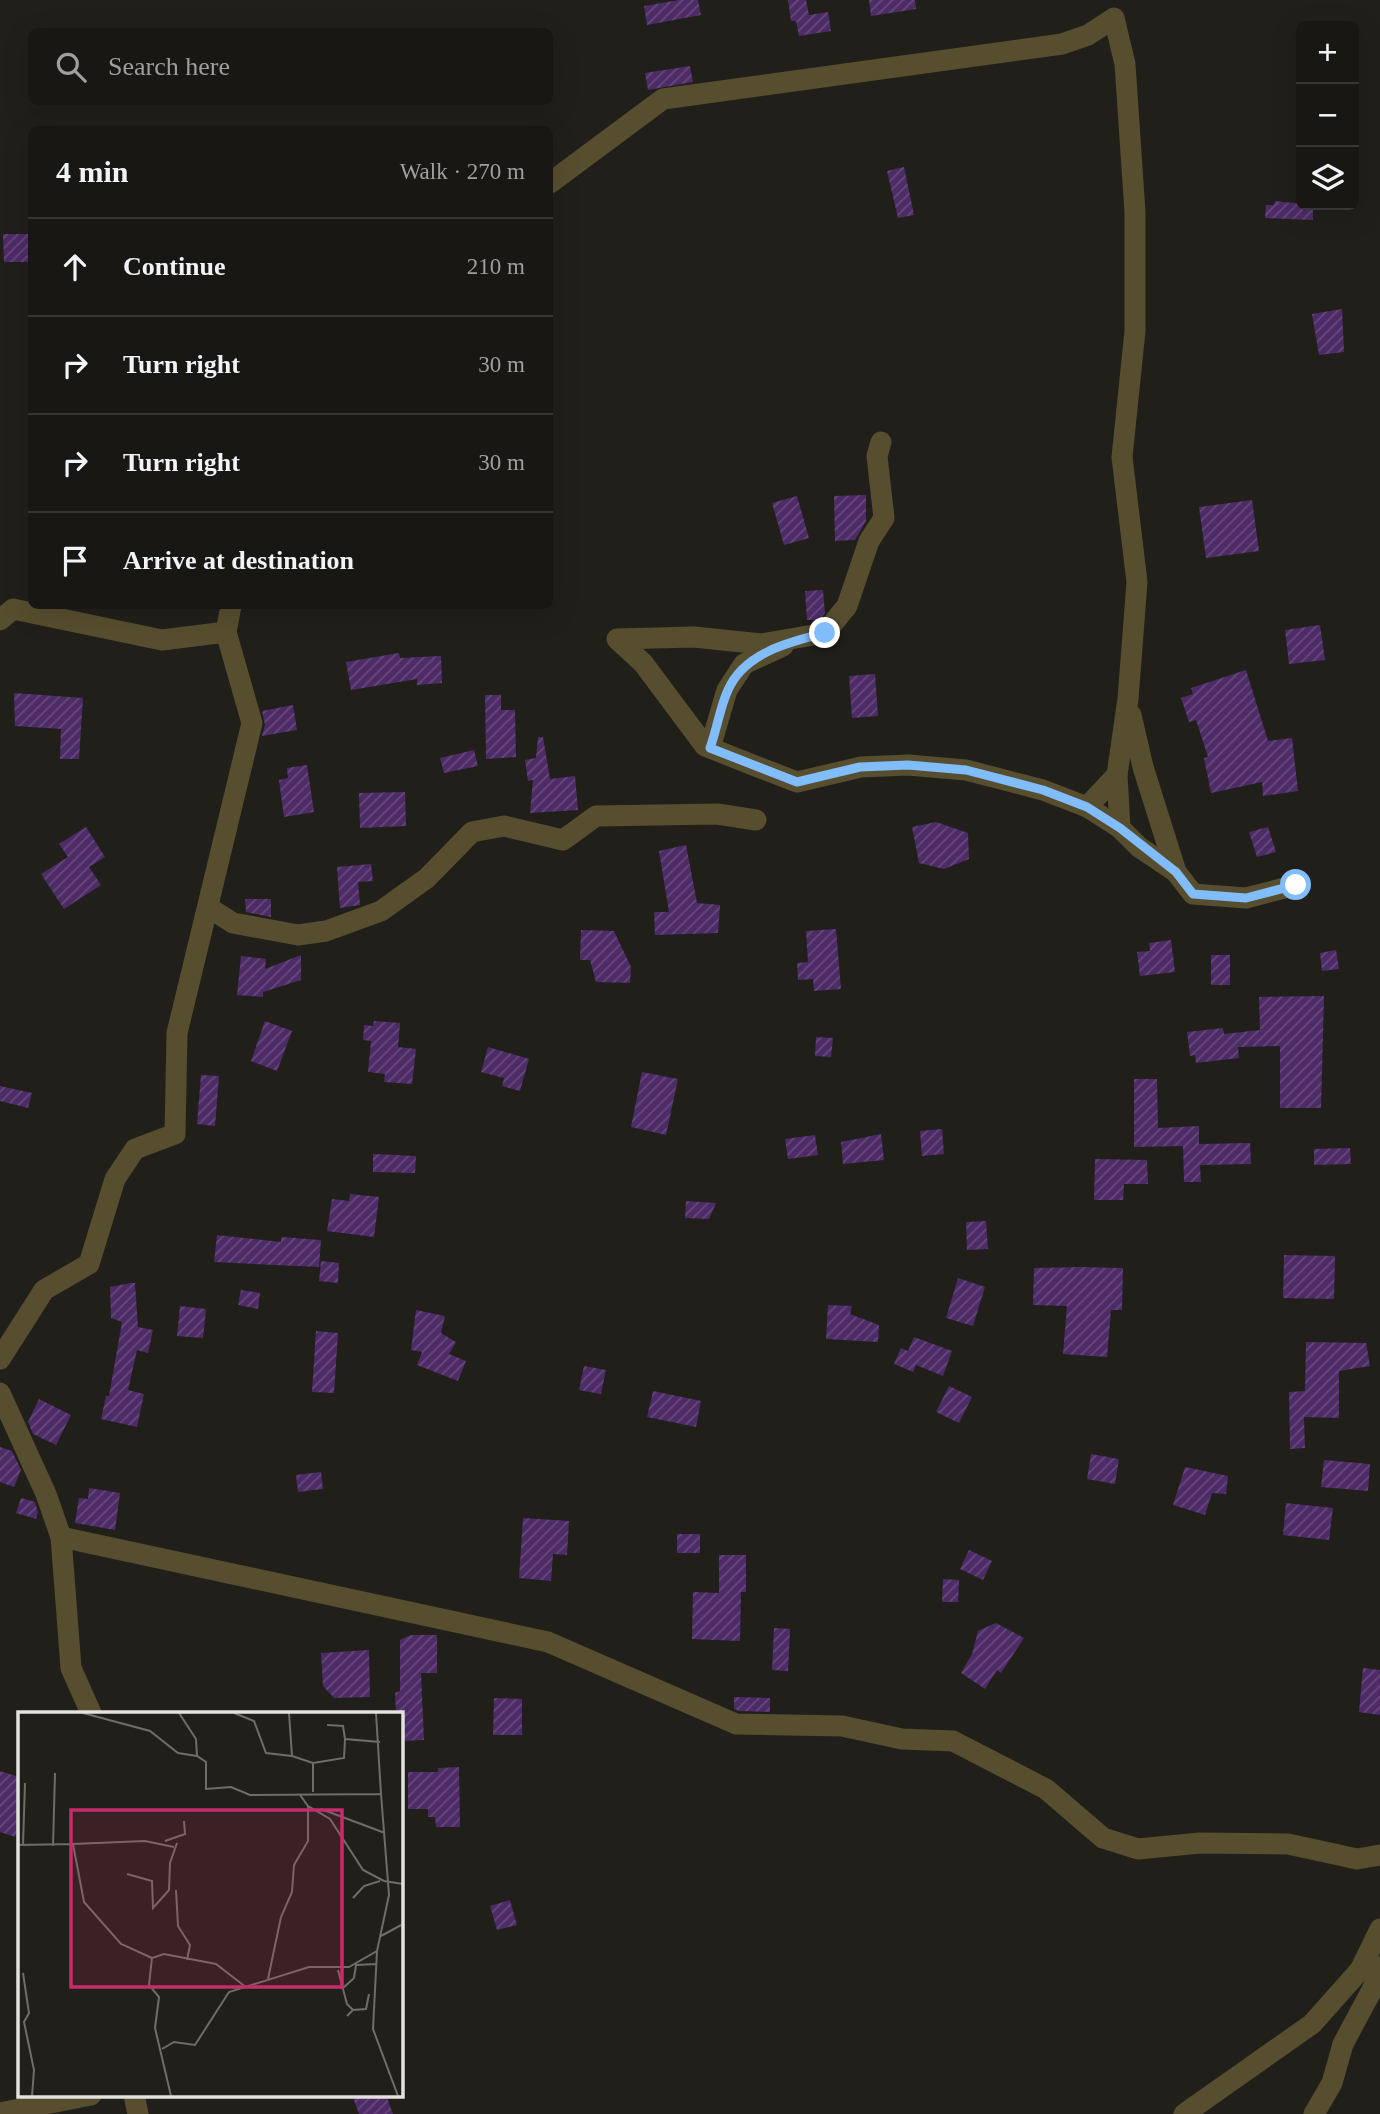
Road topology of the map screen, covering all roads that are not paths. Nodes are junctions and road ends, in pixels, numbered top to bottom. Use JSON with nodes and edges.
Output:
{"nodes":[{"id":1,"x":1112,"y":9,"type":"edge"},
{"id":2,"x":553,"y":181,"type":"edge"},
{"id":3,"x":881,"y":442,"type":"dead end"},
{"id":4,"x":230,"y":609,"type":"edge"},
{"id":5,"x":0,"y":620,"type":"edge"},
{"id":6,"x":226,"y":632,"type":"junction"},
{"id":7,"x":794,"y":640,"type":"junction"},
{"id":8,"x":1128,"y":699,"type":"junction"},
{"id":9,"x":710,"y":748,"type":"junction"},
{"id":10,"x":1117,"y":775,"type":"junction"},
{"id":11,"x":1087,"y":807,"type":"junction"},
{"id":12,"x":756,"y":820,"type":"dead end"},
{"id":13,"x":1120,"y":828,"type":"junction"},
{"id":14,"x":1176,"y":872,"type":"junction"},
{"id":15,"x":1296,"y":885,"type":"dead end"},
{"id":16,"x":208,"y":907,"type":"junction"},
{"id":17,"x":0,"y":1359,"type":"edge"},
{"id":18,"x":0,"y":1393,"type":"edge"},
{"id":19,"x":61,"y":1537,"type":"junction"},
{"id":20,"x":91,"y":1712,"type":"edge"},
{"id":21,"x":1380,"y":1855,"type":"edge"},
{"id":22,"x":1380,"y":1929,"type":"edge"},
{"id":23,"x":1380,"y":1967,"type":"edge"},
{"id":24,"x":86,"y":2096,"type":"edge"},
{"id":25,"x":134,"y":2096,"type":"edge"},
{"id":26,"x":0,"y":2113,"type":"edge"},
{"id":27,"x":138,"y":2114,"type":"edge"},
{"id":28,"x":1184,"y":2114,"type":"edge"},
{"id":29,"x":1314,"y":2114,"type":"edge"}],
"edges":[{"from":1,"to":2,"type":"street"},
{"from":1,"to":8,"type":"street"},
{"from":3,"to":7,"type":"street"},
{"from":4,"to":6,"type":"street"},
{"from":5,"to":6,"type":"street"},
{"from":6,"to":16,"type":"street"},
{"from":7,"to":9,"type":"street"},
{"from":7,"to":9,"type":"street"},
{"from":8,"to":10,"type":"street"},
{"from":8,"to":14,"type":"street"},
{"from":9,"to":11,"type":"street"},
{"from":10,"to":11,"type":"street"},
{"from":10,"to":13,"type":"street"},
{"from":11,"to":13,"type":"street"},
{"from":12,"to":16,"type":"street"},
{"from":13,"to":14,"type":"street"},
{"from":14,"to":15,"type":"street"},
{"from":16,"to":17,"type":"street"},
{"from":18,"to":19,"type":"street"},
{"from":19,"to":20,"type":"street"},
{"from":19,"to":21,"type":"street"},
{"from":22,"to":28,"type":"street"},
{"from":23,"to":29,"type":"street"},
{"from":24,"to":26,"type":"street"},
{"from":25,"to":27,"type":"street"}]}
